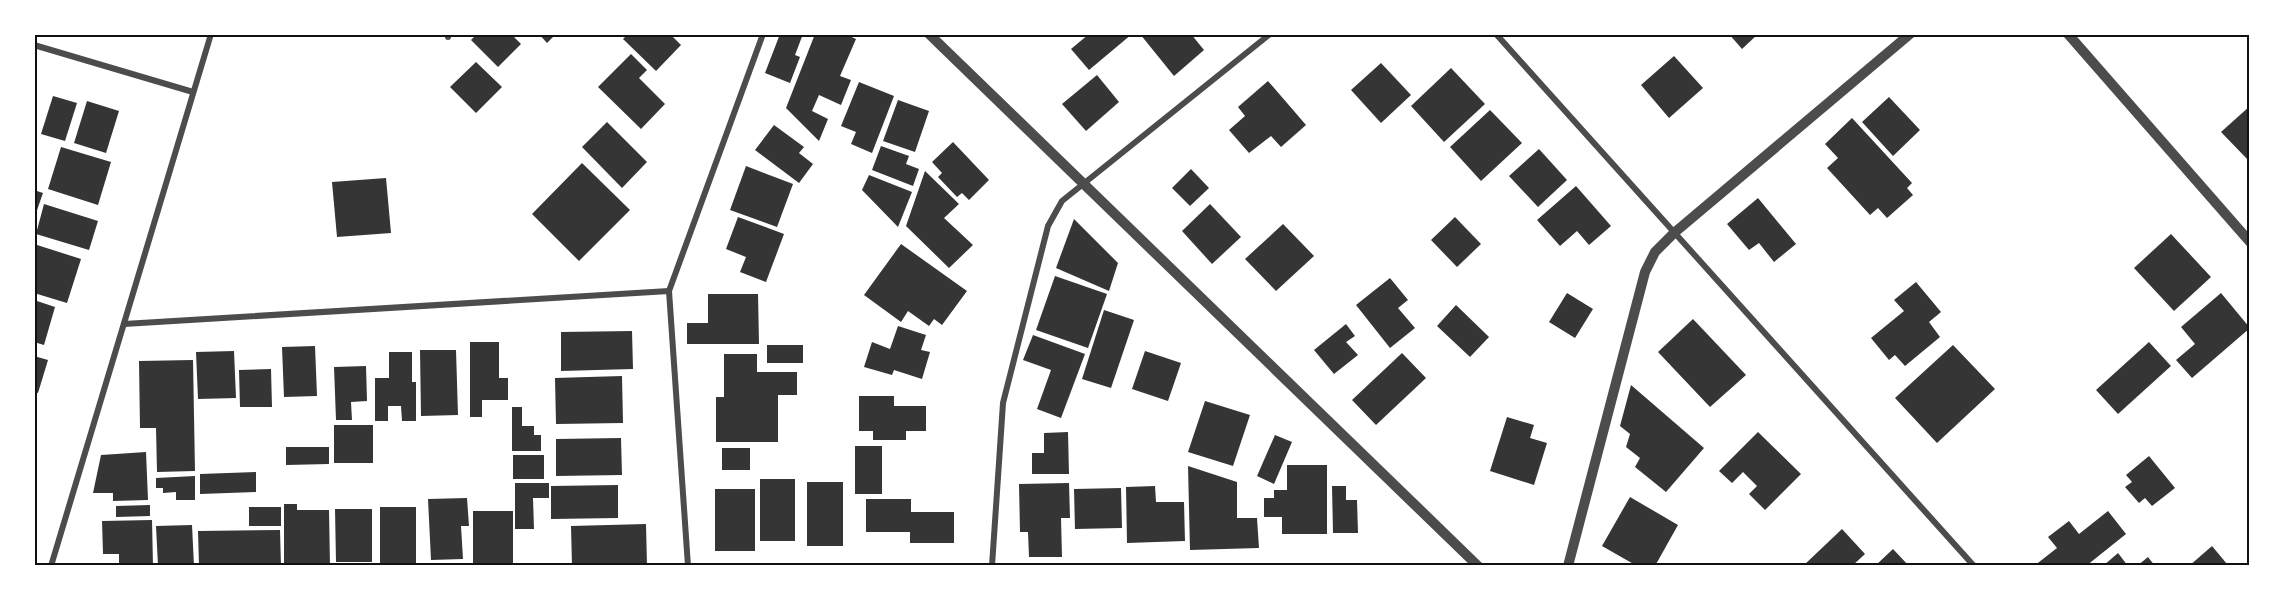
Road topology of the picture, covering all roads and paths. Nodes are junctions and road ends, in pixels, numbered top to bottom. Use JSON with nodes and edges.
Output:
{"nodes":[{"id":1,"x":211,"y":34,"type":"edge"},
{"id":2,"x":763,"y":34,"type":"edge"},
{"id":3,"x":929,"y":34,"type":"edge"},
{"id":4,"x":1270,"y":34,"type":"edge"},
{"id":5,"x":1496,"y":34,"type":"edge"},
{"id":6,"x":1911,"y":34,"type":"edge"},
{"id":7,"x":2068,"y":34,"type":"edge"},
{"id":8,"x":34,"y":45,"type":"edge"},
{"id":9,"x":193,"y":92,"type":"junction"},
{"id":10,"x":1084,"y":186,"type":"junction"},
{"id":11,"x":1674,"y":233,"type":"junction"},
{"id":12,"x":2250,"y":242,"type":"edge"},
{"id":13,"x":669,"y":291,"type":"junction"},
{"id":14,"x":124,"y":324,"type":"junction"},
{"id":15,"x":1568,"y":565,"type":"edge"},
{"id":16,"x":51,"y":566,"type":"edge"},
{"id":17,"x":688,"y":566,"type":"edge"},
{"id":18,"x":992,"y":566,"type":"edge"},
{"id":19,"x":1478,"y":566,"type":"edge"},
{"id":20,"x":1561,"y":566,"type":"edge"},
{"id":21,"x":1974,"y":566,"type":"edge"}],
"edges":[{"from":1,"to":9,"type":"street"},
{"from":2,"to":13,"type":"street"},
{"from":3,"to":10,"type":"street"},
{"from":4,"to":10,"type":"street"},
{"from":5,"to":11,"type":"street"},
{"from":6,"to":11,"type":"street"},
{"from":7,"to":12,"type":"street"},
{"from":8,"to":9,"type":"street"},
{"from":9,"to":14,"type":"street"},
{"from":10,"to":18,"type":"street"},
{"from":10,"to":19,"type":"street"},
{"from":11,"to":15,"type":"street"},
{"from":11,"to":21,"type":"street"},
{"from":13,"to":14,"type":"street"},
{"from":13,"to":17,"type":"street"},
{"from":14,"to":16,"type":"street"},
{"from":15,"to":20,"type":"street"}]}
